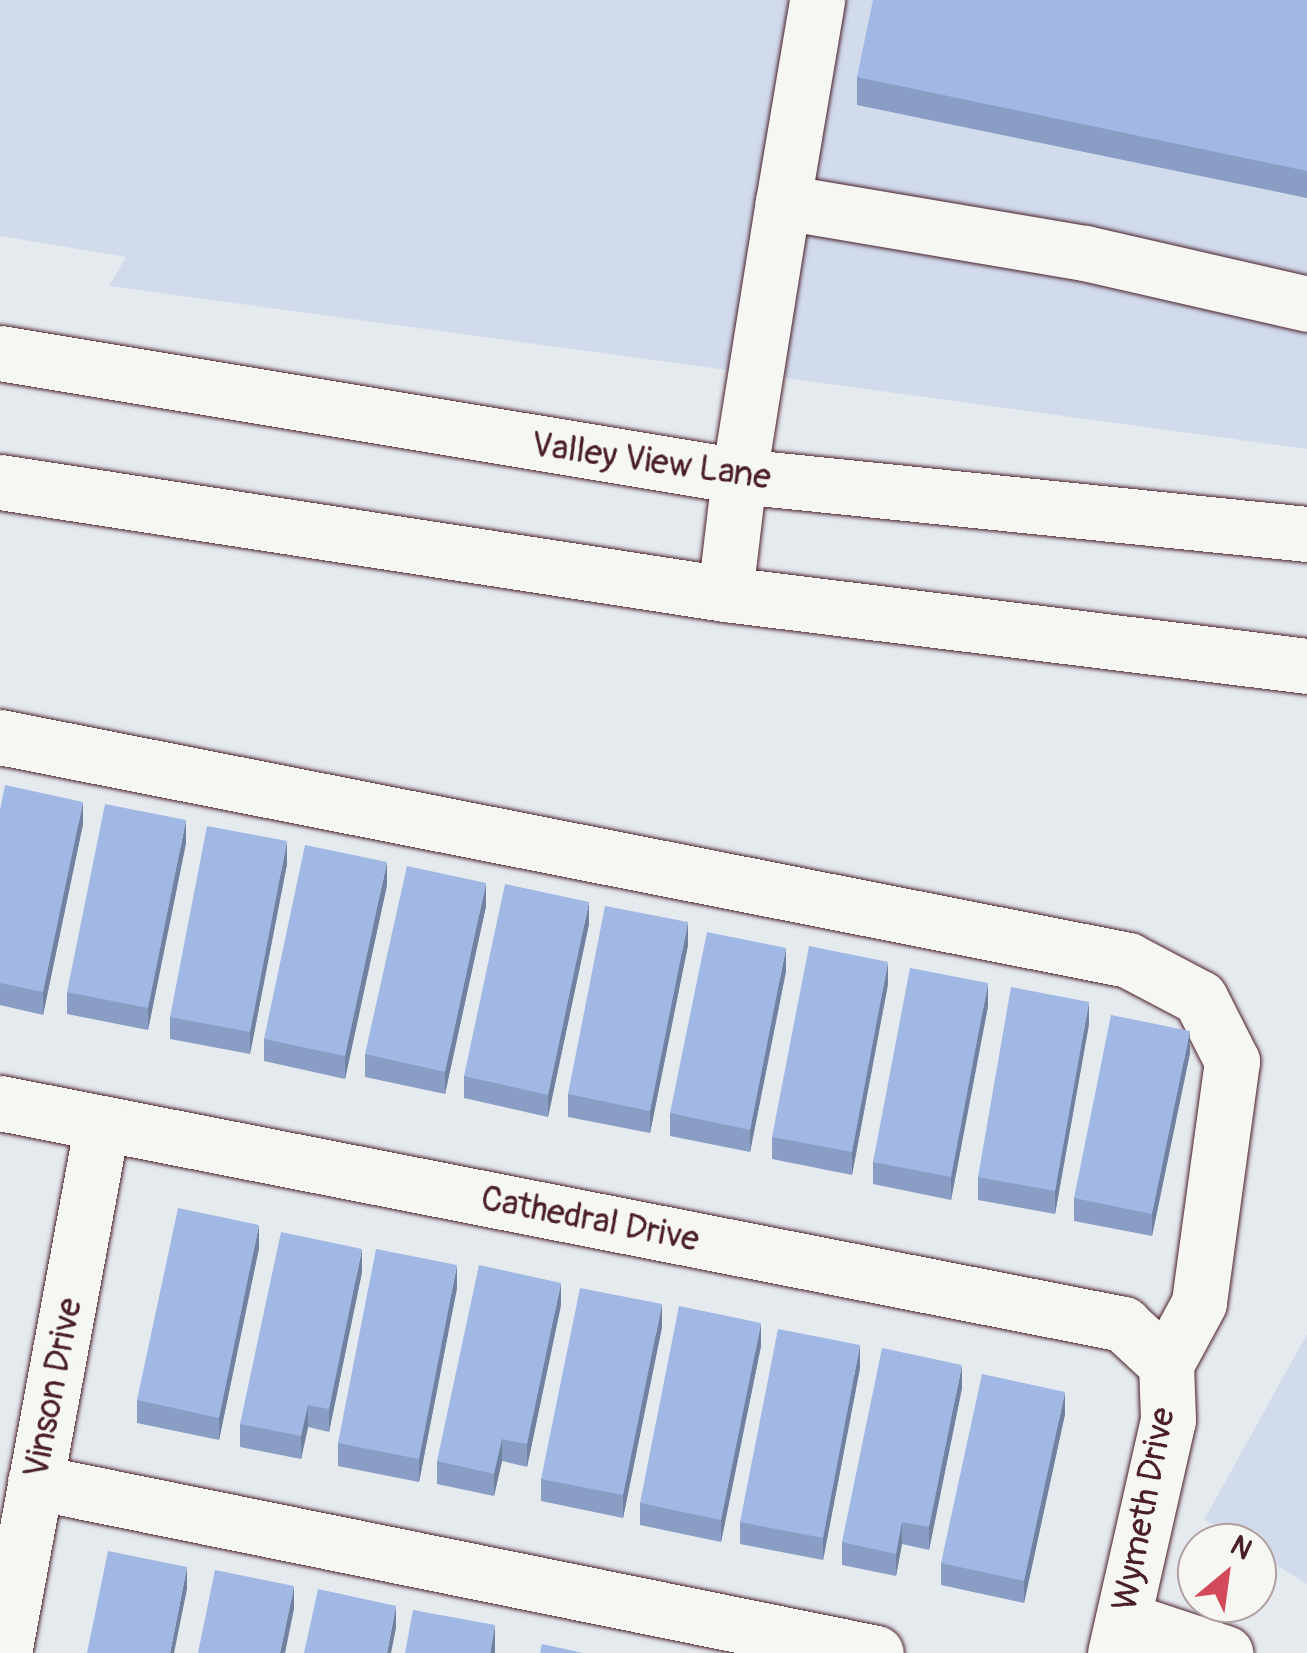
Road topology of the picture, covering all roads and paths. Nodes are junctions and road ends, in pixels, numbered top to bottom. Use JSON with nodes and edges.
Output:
{"nodes":[{"id":1,"x":817,"y":0,"type":"edge"},
{"id":2,"x":784,"y":202,"type":"junction"},
{"id":3,"x":1307,"y":304,"type":"edge"},
{"id":4,"x":0,"y":353,"type":"edge"},
{"id":5,"x":738,"y":476,"type":"junction"},
{"id":6,"x":0,"y":482,"type":"edge"},
{"id":7,"x":1307,"y":534,"type":"edge"},
{"id":8,"x":725,"y":594,"type":"junction"},
{"id":9,"x":1307,"y":666,"type":"edge"},
{"id":10,"x":0,"y":737,"type":"edge"},
{"id":11,"x":0,"y":1103,"type":"edge"},
{"id":12,"x":102,"y":1124,"type":"junction"},
{"id":13,"x":1166,"y":1364,"type":"junction"},
{"id":14,"x":35,"y":1482,"type":"junction"},
{"id":15,"x":1119,"y":1636,"type":"edge"},
{"id":16,"x":4,"y":1653,"type":"edge"},
{"id":17,"x":876,"y":1653,"type":"edge"},
{"id":18,"x":1225,"y":1653,"type":"edge"}],
"edges":[{"from":1,"to":2,"type":"main road"},
{"from":2,"to":3,"type":"main road"},
{"from":2,"to":5,"type":"main road"},
{"from":4,"to":5,"type":"main road","name":"Valley View Lane"},
{"from":5,"to":7,"type":"main road","name":"Valley View Lane"},
{"from":5,"to":8,"type":"main road"},
{"from":6,"to":8,"type":"main road"},
{"from":8,"to":9,"type":"main road"},
{"from":10,"to":13,"type":"main road"},
{"from":11,"to":12,"type":"main road","name":"Cathedral Drive"},
{"from":12,"to":13,"type":"main road","name":"Cathedral Drive"},
{"from":12,"to":14,"type":"main road","name":"Vinson Drive"},
{"from":13,"to":15,"type":"main road","name":"Wymeth Drive"},
{"from":14,"to":16,"type":"main road","name":"Vinson Drive"},
{"from":14,"to":17,"type":"main road"},
{"from":15,"to":18,"type":"main road"}]}
